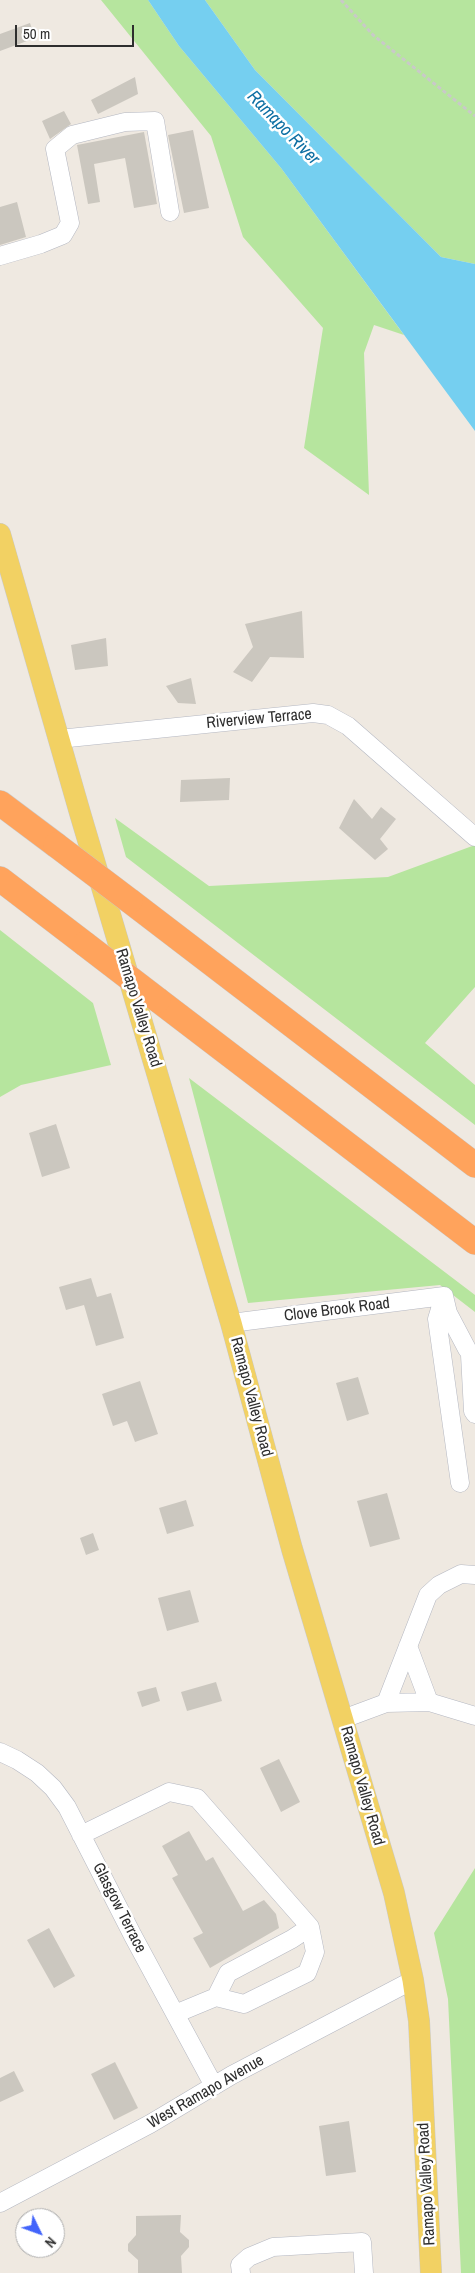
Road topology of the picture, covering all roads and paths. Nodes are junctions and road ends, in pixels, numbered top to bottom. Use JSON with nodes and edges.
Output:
{"nodes":[{"id":1,"x":341,"y":0,"type":"edge"},
{"id":2,"x":475,"y":116,"type":"edge"},
{"id":3,"x":170,"y":212,"type":"dead end"},
{"id":4,"x":0,"y":256,"type":"edge"},
{"id":5,"x":0,"y":534,"type":"edge"},
{"id":6,"x":59,"y":739,"type":"junction"},
{"id":7,"x":0,"y":803,"type":"edge"},
{"id":8,"x":475,"y":837,"type":"edge"},
{"id":9,"x":0,"y":879,"type":"edge"},
{"id":10,"x":475,"y":1165,"type":"edge"},
{"id":11,"x":475,"y":1242,"type":"edge"},
{"id":12,"x":444,"y":1296,"type":"junction"},
{"id":13,"x":231,"y":1323,"type":"junction"},
{"id":14,"x":473,"y":1357,"type":"edge"},
{"id":15,"x":475,"y":1414,"type":"edge"},
{"id":16,"x":460,"y":1483,"type":"dead end"},
{"id":17,"x":475,"y":1575,"type":"edge"},
{"id":18,"x":408,"y":1646,"type":"junction"},
{"id":19,"x":429,"y":1702,"type":"junction"},
{"id":20,"x":386,"y":1703,"type":"junction"},
{"id":21,"x":475,"y":1716,"type":"edge"},
{"id":22,"x":342,"y":1719,"type":"junction"},
{"id":23,"x":0,"y":1752,"type":"edge"},
{"id":24,"x":81,"y":1835,"type":"junction"},
{"id":25,"x":310,"y":1927,"type":"junction"},
{"id":26,"x":413,"y":1980,"type":"junction"},
{"id":27,"x":216,"y":1997,"type":"junction"},
{"id":28,"x":175,"y":2014,"type":"junction"},
{"id":29,"x":214,"y":2086,"type":"junction"},
{"id":30,"x":0,"y":2204,"type":"edge"},
{"id":31,"x":241,"y":2273,"type":"edge"},
{"id":32,"x":364,"y":2273,"type":"edge"},
{"id":33,"x":431,"y":2273,"type":"edge"}],
"edges":[{"from":1,"to":2,"type":"path"},
{"from":3,"to":4,"type":"street"},
{"from":5,"to":6,"type":"main road","name":"Ramapo Valley Road"},
{"from":6,"to":8,"type":"street","name":"Riverview Terrace"},
{"from":6,"to":13,"type":"main road","name":"Ramapo Valley Road"},
{"from":7,"to":10,"type":"highway","bridge":true},
{"from":9,"to":11,"type":"highway","bridge":true},
{"from":12,"to":13,"type":"street","name":"Clove Brook Road"},
{"from":12,"to":14,"type":"street"},
{"from":12,"to":16,"type":"street"},
{"from":13,"to":22,"type":"main road","name":"Ramapo Valley Road"},
{"from":14,"to":15,"type":"street"},
{"from":17,"to":18,"type":"street"},
{"from":18,"to":19,"type":"street"},
{"from":18,"to":20,"type":"street"},
{"from":19,"to":20,"type":"street"},
{"from":19,"to":21,"type":"street"},
{"from":20,"to":22,"type":"street"},
{"from":22,"to":26,"type":"main road","name":"Ramapo Valley Road"},
{"from":23,"to":24,"type":"street","name":"Glasgow Terrace"},
{"from":24,"to":25,"type":"street"},
{"from":24,"to":28,"type":"street","name":"Glasgow Terrace"},
{"from":25,"to":27,"type":"street"},
{"from":25,"to":27,"type":"street"},
{"from":26,"to":29,"type":"street","name":"West Ramapo Avenue"},
{"from":26,"to":33,"type":"main road","name":"Ramapo Valley Road"},
{"from":27,"to":28,"type":"street"},
{"from":28,"to":29,"type":"street","name":"Glasgow Terrace"},
{"from":29,"to":30,"type":"street","name":"West Ramapo Avenue"},
{"from":31,"to":32,"type":"street"}]}
